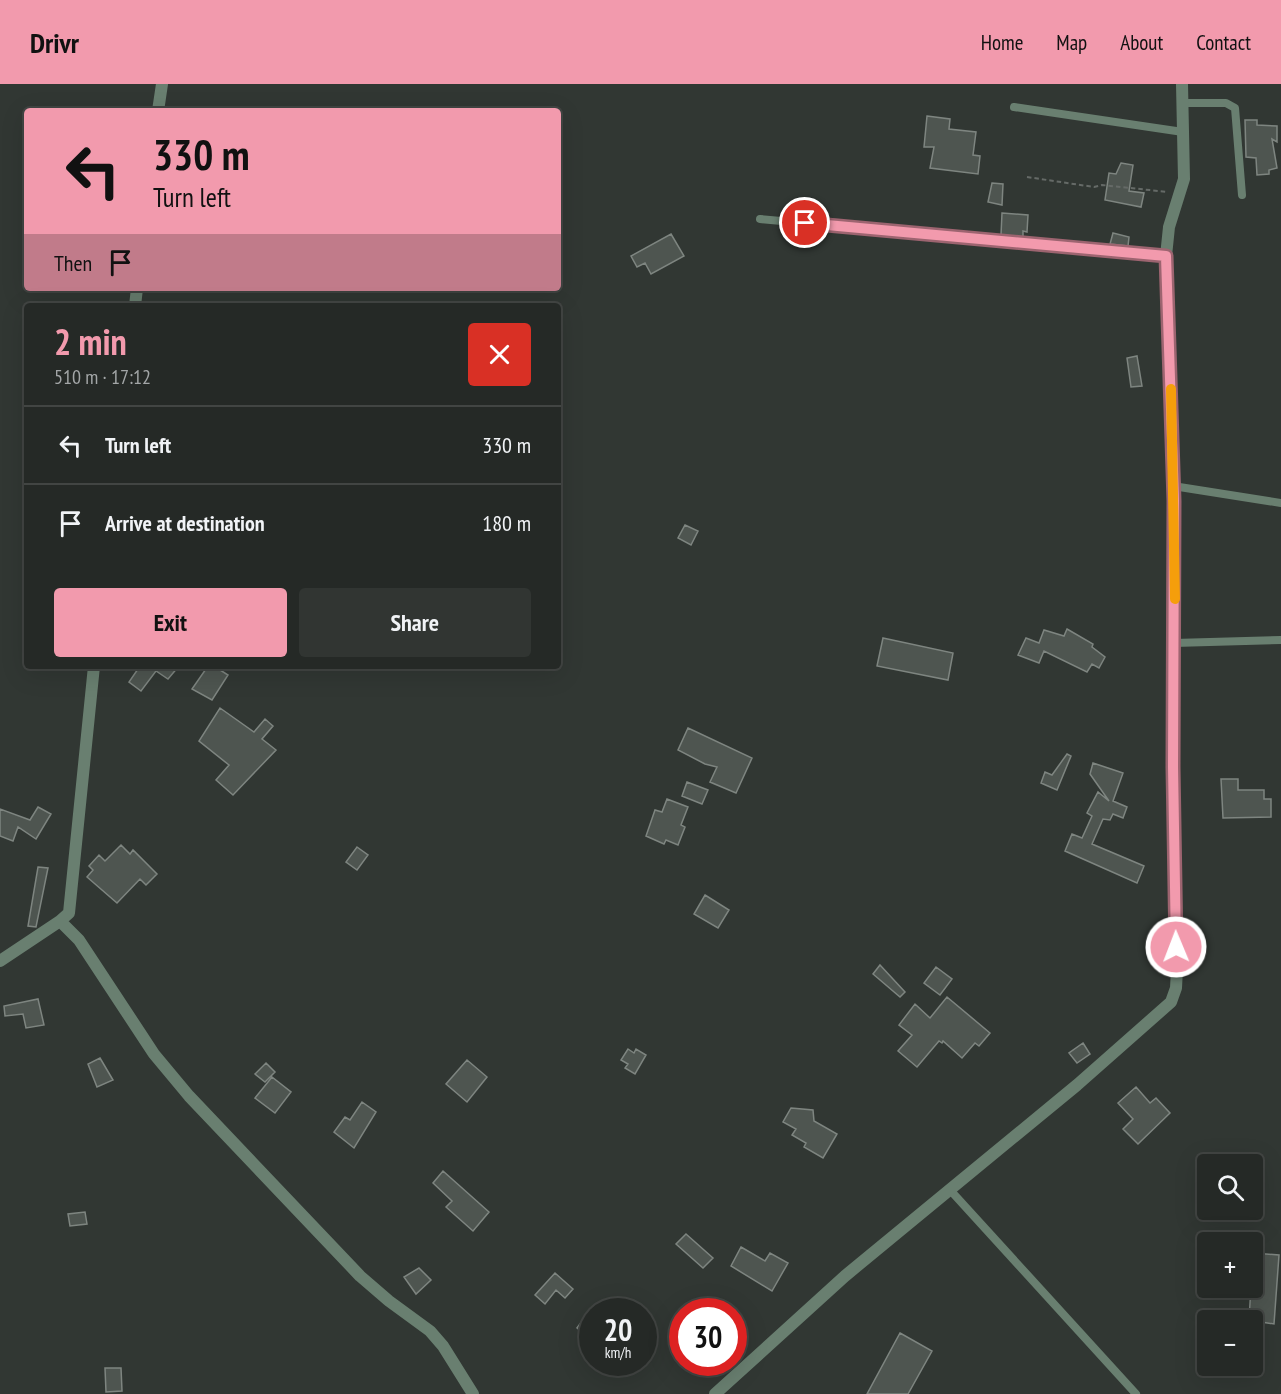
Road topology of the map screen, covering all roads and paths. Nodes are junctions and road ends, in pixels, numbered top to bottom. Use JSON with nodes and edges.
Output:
{"nodes":[{"id":1,"x":162,"y":84,"type":"edge"},
{"id":2,"x":1182,"y":84,"type":"edge"},
{"id":3,"x":1182,"y":103,"type":"junction"},
{"id":4,"x":1014,"y":107,"type":"dead end"},
{"id":5,"x":158,"y":108,"type":"edge"},
{"id":6,"x":1183,"y":132,"type":"junction"},
{"id":7,"x":1028,"y":177,"type":"dead end"},
{"id":8,"x":1180,"y":193,"type":"junction"},
{"id":9,"x":1242,"y":195,"type":"dead end"},
{"id":10,"x":760,"y":219,"type":"dead end"},
{"id":11,"x":1166,"y":256,"type":"junction"},
{"id":12,"x":1173,"y":486,"type":"junction"},
{"id":13,"x":1281,"y":503,"type":"edge"},
{"id":14,"x":1281,"y":640,"type":"edge"},
{"id":15,"x":1174,"y":643,"type":"junction"},
{"id":16,"x":94,"y":669,"type":"edge"},
{"id":17,"x":60,"y":921,"type":"junction"},
{"id":18,"x":0,"y":961,"type":"edge"},
{"id":19,"x":951,"y":1191,"type":"junction"},
{"id":20,"x":473,"y":1394,"type":"edge"},
{"id":21,"x":715,"y":1394,"type":"edge"},
{"id":22,"x":1136,"y":1394,"type":"edge"}],
"edges":[{"from":1,"to":5,"type":"street"},
{"from":2,"to":3,"type":"street"},
{"from":3,"to":6,"type":"street"},
{"from":3,"to":9,"type":"lane"},
{"from":4,"to":6,"type":"lane"},
{"from":6,"to":8,"type":"street"},
{"from":7,"to":8,"type":"path"},
{"from":8,"to":11,"type":"street"},
{"from":10,"to":11,"type":"lane"},
{"from":11,"to":12,"type":"street"},
{"from":12,"to":13,"type":"lane"},
{"from":12,"to":15,"type":"street"},
{"from":14,"to":15,"type":"lane"},
{"from":15,"to":19,"type":"street"},
{"from":16,"to":17,"type":"street"},
{"from":17,"to":18,"type":"street"},
{"from":17,"to":20,"type":"street"},
{"from":19,"to":21,"type":"street"},
{"from":19,"to":22,"type":"lane"}]}
